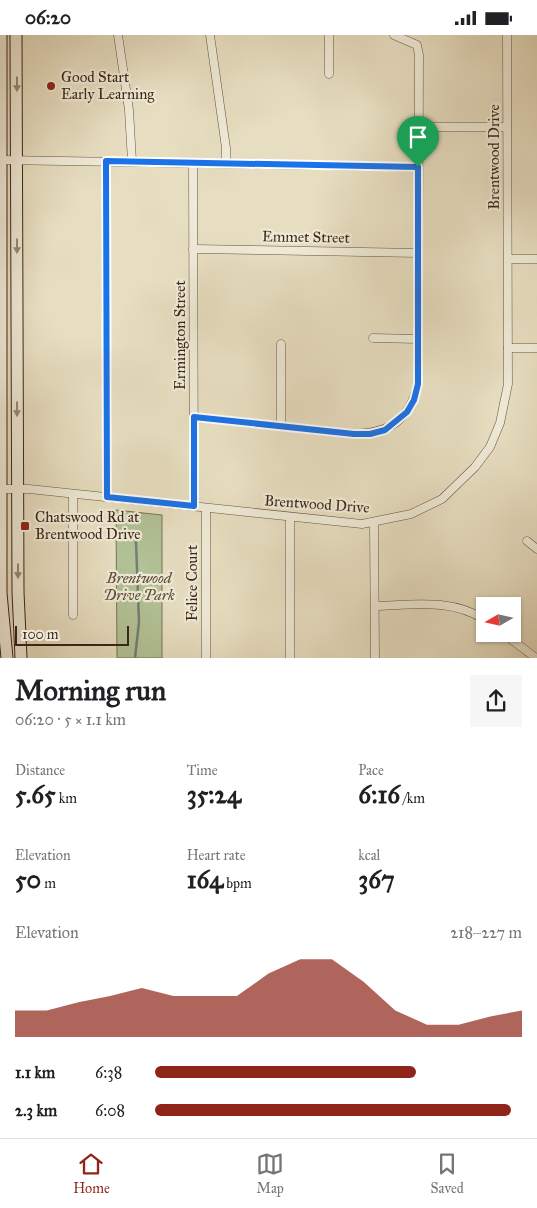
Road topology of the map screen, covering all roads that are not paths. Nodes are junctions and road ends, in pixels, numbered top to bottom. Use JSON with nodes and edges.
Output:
{"nodes":[{"id":1,"x":1,"y":35,"type":"edge"},
{"id":2,"x":16,"y":35,"type":"edge"},
{"id":3,"x":118,"y":35,"type":"edge"},
{"id":4,"x":210,"y":35,"type":"edge"},
{"id":5,"x":330,"y":35,"type":"edge"},
{"id":6,"x":394,"y":35,"type":"edge"},
{"id":7,"x":507,"y":35,"type":"edge"},
{"id":8,"x":329,"y":74,"type":"dead end"},
{"id":9,"x":418,"y":127,"type":"junction"},
{"id":10,"x":507,"y":127,"type":"junction"},
{"id":11,"x":2,"y":160,"type":"junction"},
{"id":12,"x":17,"y":160,"type":"junction"},
{"id":13,"x":106,"y":161,"type":"junction"},
{"id":14,"x":132,"y":161,"type":"junction"},
{"id":15,"x":193,"y":163,"type":"junction"},
{"id":16,"x":226,"y":163,"type":"junction"},
{"id":17,"x":418,"y":167,"type":"junction"},
{"id":18,"x":193,"y":249,"type":"junction"},
{"id":19,"x":418,"y":253,"type":"junction"},
{"id":20,"x":508,"y":259,"type":"junction"},
{"id":21,"x":537,"y":259,"type":"edge"},
{"id":22,"x":1,"y":314,"type":"edge"},
{"id":23,"x":17,"y":314,"type":"junction"},
{"id":24,"x":373,"y":338,"type":"dead end"},
{"id":25,"x":418,"y":339,"type":"junction"},
{"id":26,"x":281,"y":344,"type":"dead end"},
{"id":27,"x":508,"y":348,"type":"junction"},
{"id":28,"x":537,"y":348,"type":"edge"},
{"id":29,"x":194,"y":417,"type":"junction"},
{"id":30,"x":281,"y":425,"type":"junction"},
{"id":31,"x":17,"y":488,"type":"junction"},
{"id":32,"x":2,"y":489,"type":"junction"},
{"id":33,"x":73,"y":494,"type":"junction"},
{"id":34,"x":107,"y":497,"type":"junction"},
{"id":35,"x":194,"y":506,"type":"junction"},
{"id":36,"x":206,"y":507,"type":"junction"},
{"id":37,"x":290,"y":517,"type":"junction"},
{"id":38,"x":374,"y":523,"type":"junction"},
{"id":39,"x":526,"y":541,"type":"dead end"},
{"id":40,"x":537,"y":549,"type":"edge"},
{"id":41,"x":375,"y":606,"type":"junction"},
{"id":42,"x":73,"y":615,"type":"dead end"},
{"id":43,"x":476,"y":615,"type":"edge"},
{"id":44,"x":516,"y":643,"type":"edge"},
{"id":45,"x":7,"y":658,"type":"edge"},
{"id":46,"x":21,"y":658,"type":"edge"},
{"id":47,"x":206,"y":658,"type":"edge"},
{"id":48,"x":290,"y":658,"type":"edge"},
{"id":49,"x":375,"y":658,"type":"edge"},
{"id":50,"x":536,"y":658,"type":"edge"}],
"edges":[{"from":1,"to":11,"type":"main road"},
{"from":2,"to":12,"type":"main road","one_way":true},
{"from":3,"to":14,"type":"street"},
{"from":4,"to":16,"type":"street"},
{"from":5,"to":8,"type":"street"},
{"from":6,"to":9,"type":"street"},
{"from":7,"to":10,"type":"street","name":"Brentwood Drive"},
{"from":9,"to":10,"type":"street"},
{"from":9,"to":17,"type":"street"},
{"from":10,"to":20,"type":"street","name":"Brentwood Drive"},
{"from":11,"to":12,"type":"street"},
{"from":11,"to":22,"type":"main road"},
{"from":12,"to":13,"type":"street"},
{"from":12,"to":23,"type":"main road","one_way":true},
{"from":13,"to":14,"type":"street"},
{"from":13,"to":34,"type":"street"},
{"from":14,"to":15,"type":"street"},
{"from":15,"to":16,"type":"street"},
{"from":15,"to":18,"type":"street","name":"Ermington Street"},
{"from":16,"to":17,"type":"street"},
{"from":17,"to":19,"type":"street"},
{"from":18,"to":19,"type":"street","name":"Emmet Street"},
{"from":18,"to":29,"type":"street","name":"Ermington Street"},
{"from":19,"to":25,"type":"street"},
{"from":20,"to":21,"type":"street"},
{"from":20,"to":27,"type":"street","name":"Brentwood Drive"},
{"from":22,"to":23,"type":"street"},
{"from":22,"to":32,"type":"main road"},
{"from":23,"to":31,"type":"main road","one_way":true},
{"from":24,"to":25,"type":"street"},
{"from":25,"to":30,"type":"street"},
{"from":26,"to":30,"type":"street"},
{"from":27,"to":28,"type":"street"},
{"from":27,"to":38,"type":"street","name":"Brentwood Drive"},
{"from":29,"to":30,"type":"street"},
{"from":29,"to":35,"type":"street","name":"Ermington Street"},
{"from":31,"to":32,"type":"street","name":"Brentwood Drive"},
{"from":31,"to":33,"type":"street","name":"Brentwood Drive"},
{"from":31,"to":46,"type":"main road","one_way":true},
{"from":32,"to":45,"type":"main road"},
{"from":33,"to":34,"type":"street","name":"Brentwood Drive"},
{"from":33,"to":42,"type":"street"},
{"from":34,"to":35,"type":"street","name":"Brentwood Drive"},
{"from":35,"to":36,"type":"street","name":"Brentwood Drive"},
{"from":36,"to":37,"type":"street","name":"Brentwood Drive"},
{"from":36,"to":47,"type":"street","name":"Felice Court"},
{"from":37,"to":38,"type":"street","name":"Brentwood Drive"},
{"from":37,"to":48,"type":"street"},
{"from":38,"to":41,"type":"street"},
{"from":39,"to":40,"type":"street"},
{"from":41,"to":43,"type":"street"},
{"from":41,"to":49,"type":"street"},
{"from":44,"to":50,"type":"street"}]}
